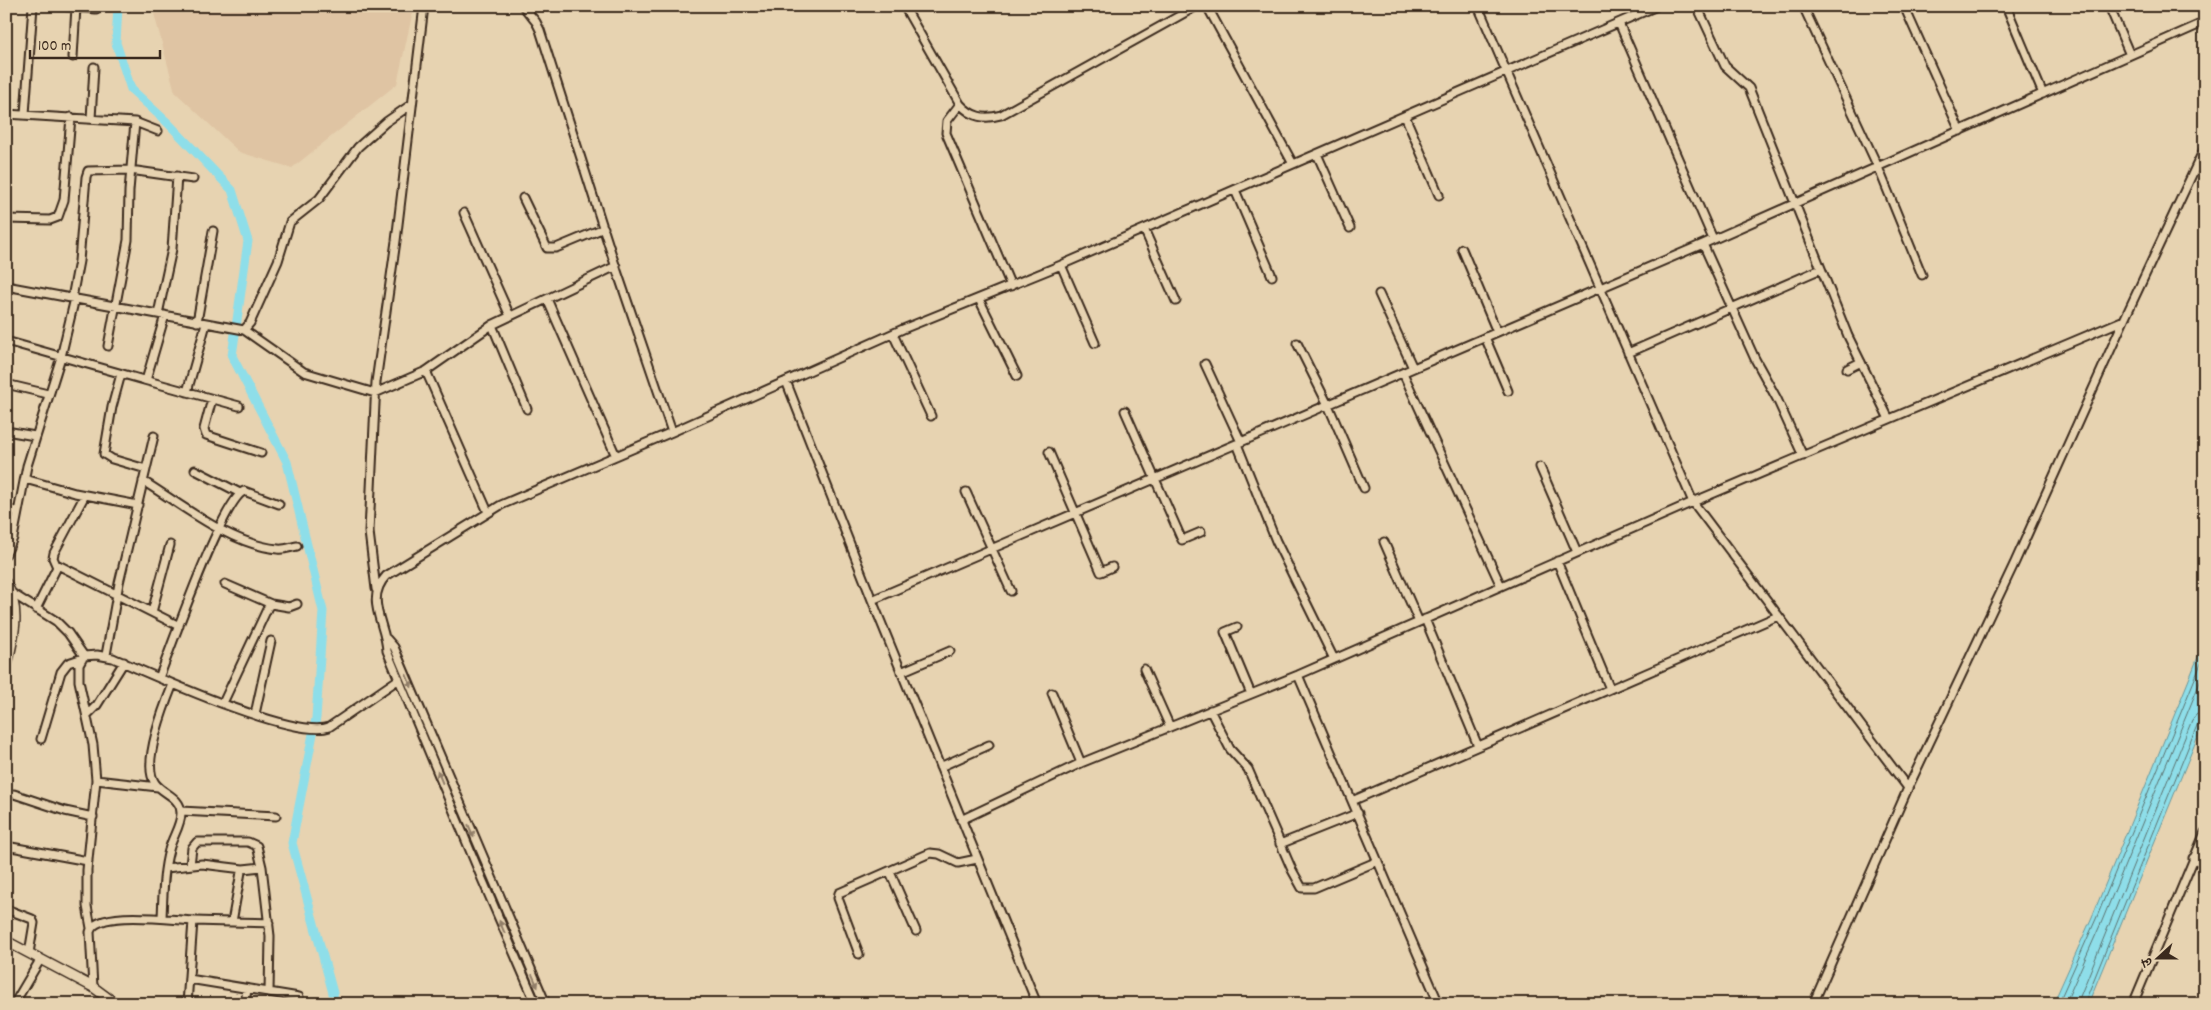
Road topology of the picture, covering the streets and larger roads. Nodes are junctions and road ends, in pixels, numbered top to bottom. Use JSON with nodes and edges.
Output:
{"nodes":[{"id":1,"x":33,"y":6,"type":"edge"},
{"id":2,"x":59,"y":6,"type":"edge"},
{"id":3,"x":424,"y":6,"type":"edge"},
{"id":4,"x":523,"y":6,"type":"edge"},
{"id":5,"x":904,"y":6,"type":"edge"},
{"id":6,"x":1198,"y":6,"type":"edge"},
{"id":7,"x":1207,"y":6,"type":"edge"},
{"id":8,"x":1478,"y":6,"type":"edge"},
{"id":9,"x":1656,"y":6,"type":"edge"},
{"id":10,"x":1697,"y":6,"type":"edge"},
{"id":11,"x":1803,"y":6,"type":"edge"},
{"id":12,"x":1904,"y":6,"type":"edge"},
{"id":13,"x":2006,"y":6,"type":"edge"},
{"id":14,"x":2109,"y":6,"type":"edge"},
{"id":15,"x":76,"y":7,"type":"edge"},
{"id":16,"x":86,"y":7,"type":"edge"},
{"id":17,"x":96,"y":8,"type":"dead end"},
{"id":18,"x":1620,"y":22,"type":"junction"},
{"id":19,"x":2205,"y":22,"type":"edge"},
{"id":20,"x":2130,"y":55,"type":"junction"},
{"id":21,"x":72,"y":57,"type":"dead end"},
{"id":22,"x":94,"y":67,"type":"dead end"},
{"id":23,"x":1506,"y":72,"type":"junction"},
{"id":24,"x":2043,"y":94,"type":"junction"},
{"id":25,"x":412,"y":104,"type":"junction"},
{"id":26,"x":960,"y":104,"type":"junction"},
{"id":27,"x":6,"y":114,"type":"edge"},
{"id":28,"x":24,"y":114,"type":"junction"},
{"id":29,"x":1405,"y":116,"type":"junction"},
{"id":30,"x":71,"y":117,"type":"junction"},
{"id":31,"x":91,"y":119,"type":"junction"},
{"id":32,"x":135,"y":122,"type":"junction"},
{"id":33,"x":158,"y":131,"type":"dead end"},
{"id":34,"x":1960,"y":131,"type":"junction"},
{"id":35,"x":2205,"y":147,"type":"edge"},
{"id":36,"x":1317,"y":154,"type":"junction"},
{"id":37,"x":1293,"y":164,"type":"junction"},
{"id":38,"x":1878,"y":168,"type":"junction"},
{"id":39,"x":130,"y":170,"type":"junction"},
{"id":40,"x":177,"y":176,"type":"junction"},
{"id":41,"x":193,"y":179,"type":"dead end"},
{"id":42,"x":1235,"y":190,"type":"junction"},
{"id":43,"x":1439,"y":195,"type":"dead end"},
{"id":44,"x":523,"y":198,"type":"dead end"},
{"id":45,"x":1796,"y":203,"type":"junction"},
{"id":46,"x":464,"y":213,"type":"dead end"},
{"id":47,"x":6,"y":219,"type":"edge"},
{"id":48,"x":604,"y":228,"type":"junction"},
{"id":49,"x":1350,"y":228,"type":"dead end"},
{"id":50,"x":1144,"y":229,"type":"junction"},
{"id":51,"x":212,"y":231,"type":"dead end"},
{"id":52,"x":1713,"y":239,"type":"junction"},
{"id":53,"x":1703,"y":244,"type":"junction"},
{"id":54,"x":1462,"y":249,"type":"dead end"},
{"id":55,"x":1061,"y":265,"type":"junction"},
{"id":56,"x":616,"y":266,"type":"junction"},
{"id":57,"x":1821,"y":269,"type":"junction"},
{"id":58,"x":1922,"y":275,"type":"dead end"},
{"id":59,"x":1272,"y":276,"type":"dead end"},
{"id":60,"x":6,"y":286,"type":"edge"},
{"id":61,"x":1011,"y":286,"type":"junction"},
{"id":62,"x":1599,"y":286,"type":"junction"},
{"id":63,"x":1379,"y":294,"type":"dead end"},
{"id":64,"x":74,"y":298,"type":"junction"},
{"id":65,"x":979,"y":299,"type":"junction"},
{"id":66,"x":547,"y":300,"type":"junction"},
{"id":67,"x":1176,"y":301,"type":"dead end"},
{"id":68,"x":116,"y":306,"type":"junction"},
{"id":69,"x":1732,"y":308,"type":"junction"},
{"id":70,"x":161,"y":315,"type":"junction"},
{"id":71,"x":510,"y":316,"type":"junction"},
{"id":72,"x":2124,"y":320,"type":"junction"},
{"id":73,"x":197,"y":322,"type":"junction"},
{"id":74,"x":206,"y":324,"type":"junction"},
{"id":75,"x":492,"y":325,"type":"junction"},
{"id":76,"x":242,"y":330,"type":"junction"},
{"id":77,"x":1497,"y":332,"type":"junction"},
{"id":78,"x":893,"y":334,"type":"junction"},
{"id":79,"x":1485,"y":338,"type":"junction"},
{"id":80,"x":6,"y":341,"type":"edge"},
{"id":81,"x":1298,"y":342,"type":"dead end"},
{"id":82,"x":1095,"y":343,"type":"dead end"},
{"id":83,"x":108,"y":346,"type":"dead end"},
{"id":84,"x":1628,"y":353,"type":"junction"},
{"id":85,"x":61,"y":357,"type":"junction"},
{"id":86,"x":1861,"y":362,"type":"junction"},
{"id":87,"x":1205,"y":364,"type":"dead end"},
{"id":88,"x":1413,"y":368,"type":"junction"},
{"id":89,"x":1847,"y":369,"type":"dead end"},
{"id":90,"x":426,"y":371,"type":"junction"},
{"id":91,"x":1403,"y":372,"type":"junction"},
{"id":92,"x":121,"y":374,"type":"junction"},
{"id":93,"x":1017,"y":376,"type":"dead end"},
{"id":94,"x":144,"y":380,"type":"junction"},
{"id":95,"x":786,"y":382,"type":"junction"},
{"id":96,"x":6,"y":384,"type":"edge"},
{"id":97,"x":1508,"y":391,"type":"dead end"},
{"id":98,"x":187,"y":392,"type":"junction"},
{"id":99,"x":375,"y":393,"type":"junction"},
{"id":100,"x":48,"y":394,"type":"junction"},
{"id":101,"x":212,"y":399,"type":"junction"},
{"id":102,"x":1328,"y":405,"type":"junction"},
{"id":103,"x":239,"y":406,"type":"dead end"},
{"id":104,"x":528,"y":409,"type":"dead end"},
{"id":105,"x":1125,"y":411,"type":"dead end"},
{"id":106,"x":931,"y":416,"type":"dead end"},
{"id":107,"x":1889,"y":419,"type":"junction"},
{"id":108,"x":6,"y":430,"type":"edge"},
{"id":109,"x":672,"y":432,"type":"junction"},
{"id":110,"x":36,"y":436,"type":"junction"},
{"id":111,"x":154,"y":436,"type":"dead end"},
{"id":112,"x":1239,"y":443,"type":"junction"},
{"id":113,"x":1048,"y":452,"type":"dead end"},
{"id":114,"x":261,"y":453,"type":"dead end"},
{"id":115,"x":616,"y":456,"type":"junction"},
{"id":116,"x":1804,"y":456,"type":"junction"},
{"id":117,"x":1540,"y":467,"type":"dead end"},
{"id":118,"x":146,"y":469,"type":"junction"},
{"id":119,"x":195,"y":470,"type":"dead end"},
{"id":120,"x":25,"y":479,"type":"junction"},
{"id":121,"x":1155,"y":479,"type":"junction"},
{"id":122,"x":143,"y":481,"type":"junction"},
{"id":123,"x":1364,"y":488,"type":"dead end"},
{"id":124,"x":966,"y":492,"type":"dead end"},
{"id":125,"x":240,"y":493,"type":"junction"},
{"id":126,"x":85,"y":495,"type":"junction"},
{"id":127,"x":1693,"y":502,"type":"junction"},
{"id":128,"x":279,"y":504,"type":"dead end"},
{"id":129,"x":138,"y":505,"type":"junction"},
{"id":130,"x":6,"y":510,"type":"edge"},
{"id":131,"x":18,"y":511,"type":"junction"},
{"id":132,"x":488,"y":512,"type":"junction"},
{"id":133,"x":1075,"y":513,"type":"junction"},
{"id":134,"x":218,"y":528,"type":"junction"},
{"id":135,"x":1201,"y":532,"type":"dead end"},
{"id":136,"x":1384,"y":542,"type":"dead end"},
{"id":137,"x":170,"y":546,"type":"dead end"},
{"id":138,"x":297,"y":546,"type":"dead end"},
{"id":139,"x":992,"y":549,"type":"junction"},
{"id":140,"x":1577,"y":552,"type":"junction"},
{"id":141,"x":6,"y":554,"type":"edge"},
{"id":142,"x":1557,"y":561,"type":"junction"},
{"id":143,"x":56,"y":564,"type":"junction"},
{"id":144,"x":1112,"y":567,"type":"dead end"},
{"id":145,"x":6,"y":583,"type":"edge"},
{"id":146,"x":225,"y":584,"type":"dead end"},
{"id":147,"x":1501,"y":586,"type":"junction"},
{"id":148,"x":376,"y":589,"type":"junction"},
{"id":149,"x":1010,"y":591,"type":"dead end"},
{"id":150,"x":13,"y":594,"type":"junction"},
{"id":151,"x":116,"y":596,"type":"junction"},
{"id":152,"x":872,"y":600,"type":"junction"},
{"id":153,"x":271,"y":604,"type":"junction"},
{"id":154,"x":297,"y":604,"type":"dead end"},
{"id":155,"x":36,"y":609,"type":"junction"},
{"id":156,"x":152,"y":612,"type":"junction"},
{"id":157,"x":1778,"y":616,"type":"junction"},
{"id":158,"x":1422,"y":620,"type":"junction"},
{"id":159,"x":179,"y":626,"type":"junction"},
{"id":160,"x":1237,"y":627,"type":"dead end"},
{"id":161,"x":387,"y":638,"type":"junction"},
{"id":162,"x":271,"y":641,"type":"dead end"},
{"id":163,"x":950,"y":651,"type":"dead end"},
{"id":164,"x":106,"y":656,"type":"junction"},
{"id":165,"x":82,"y":658,"type":"junction"},
{"id":166,"x":1334,"y":659,"type":"junction"},
{"id":167,"x":124,"y":662,"type":"junction"},
{"id":168,"x":1144,"y":668,"type":"dead end"},
{"id":169,"x":6,"y":669,"type":"edge"},
{"id":170,"x":901,"y":672,"type":"junction"},
{"id":171,"x":1298,"y":675,"type":"junction"},
{"id":172,"x":159,"y":678,"type":"junction"},
{"id":173,"x":399,"y":680,"type":"junction"},
{"id":174,"x":173,"y":684,"type":"junction"},
{"id":175,"x":1610,"y":689,"type":"junction"},
{"id":176,"x":1052,"y":693,"type":"dead end"},
{"id":177,"x":1251,"y":694,"type":"junction"},
{"id":178,"x":223,"y":703,"type":"junction"},
{"id":179,"x":1210,"y":710,"type":"junction"},
{"id":180,"x":255,"y":714,"type":"junction"},
{"id":181,"x":87,"y":715,"type":"junction"},
{"id":182,"x":1170,"y":727,"type":"junction"},
{"id":183,"x":41,"y":739,"type":"dead end"},
{"id":184,"x":989,"y":746,"type":"dead end"},
{"id":185,"x":1478,"y":746,"type":"junction"},
{"id":186,"x":1082,"y":763,"type":"junction"},
{"id":187,"x":940,"y":767,"type":"junction"},
{"id":188,"x":96,"y":780,"type":"junction"},
{"id":189,"x":158,"y":787,"type":"junction"},
{"id":190,"x":1908,"y":788,"type":"junction"},
{"id":191,"x":14,"y":794,"type":"dead end"},
{"id":192,"x":1352,"y":801,"type":"junction"},
{"id":193,"x":180,"y":811,"type":"junction"},
{"id":194,"x":1358,"y":813,"type":"junction"},
{"id":195,"x":276,"y":816,"type":"dead end"},
{"id":196,"x":92,"y":817,"type":"junction"},
{"id":197,"x":962,"y":820,"type":"junction"},
{"id":198,"x":2205,"y":832,"type":"edge"},
{"id":199,"x":1280,"y":844,"type":"junction"},
{"id":200,"x":6,"y":846,"type":"edge"},
{"id":201,"x":2193,"y":858,"type":"junction"},
{"id":202,"x":977,"y":859,"type":"junction"},
{"id":203,"x":1378,"y":861,"type":"junction"},
{"id":204,"x":88,"y":862,"type":"junction"},
{"id":205,"x":2205,"y":864,"type":"edge"},
{"id":206,"x":190,"y":865,"type":"junction"},
{"id":207,"x":262,"y":867,"type":"junction"},
{"id":208,"x":166,"y":868,"type":"junction"},
{"id":209,"x":243,"y":869,"type":"junction"},
{"id":210,"x":890,"y":872,"type":"junction"},
{"id":211,"x":6,"y":909,"type":"edge"},
{"id":212,"x":162,"y":918,"type":"junction"},
{"id":213,"x":193,"y":921,"type":"junction"},
{"id":214,"x":232,"y":922,"type":"junction"},
{"id":215,"x":268,"y":923,"type":"junction"},
{"id":216,"x":91,"y":928,"type":"junction"},
{"id":217,"x":916,"y":931,"type":"dead end"},
{"id":218,"x":6,"y":940,"type":"edge"},
{"id":219,"x":29,"y":953,"type":"junction"},
{"id":220,"x":859,"y":954,"type":"dead end"},
{"id":221,"x":40,"y":960,"type":"junction"},
{"id":222,"x":189,"y":979,"type":"junction"},
{"id":223,"x":93,"y":987,"type":"junction"},
{"id":224,"x":248,"y":989,"type":"junction"},
{"id":225,"x":269,"y":992,"type":"junction"},
{"id":226,"x":300,"y":997,"type":"dead end"},
{"id":227,"x":14,"y":1004,"type":"edge"},
{"id":228,"x":116,"y":1004,"type":"edge"},
{"id":229,"x":187,"y":1004,"type":"edge"},
{"id":230,"x":245,"y":1004,"type":"edge"},
{"id":231,"x":536,"y":1004,"type":"edge"},
{"id":232,"x":546,"y":1004,"type":"edge"},
{"id":233,"x":1037,"y":1004,"type":"edge"},
{"id":234,"x":1439,"y":1004,"type":"edge"},
{"id":235,"x":1813,"y":1004,"type":"edge"},
{"id":236,"x":2133,"y":1004,"type":"edge"}],
"edges":[{"from":1,"to":28,"type":"street"},
{"from":2,"to":15,"type":"street"},
{"from":3,"to":25,"type":"street"},
{"from":4,"to":48,"type":"street"},
{"from":5,"to":26,"type":"street"},
{"from":6,"to":26,"type":"street"},
{"from":7,"to":37,"type":"street"},
{"from":8,"to":23,"type":"street"},
{"from":9,"to":18,"type":"street"},
{"from":10,"to":45,"type":"street"},
{"from":11,"to":38,"type":"street"},
{"from":12,"to":34,"type":"street"},
{"from":13,"to":24,"type":"street"},
{"from":14,"to":20,"type":"street"},
{"from":15,"to":16,"type":"street"},
{"from":15,"to":21,"type":"street"},
{"from":16,"to":17,"type":"street"},
{"from":18,"to":23,"type":"street"},
{"from":18,"to":52,"type":"street"},
{"from":19,"to":20,"type":"street"},
{"from":20,"to":24,"type":"street"},
{"from":22,"to":31,"type":"street"},
{"from":23,"to":29,"type":"street"},
{"from":23,"to":62,"type":"street"},
{"from":24,"to":34,"type":"street"},
{"from":25,"to":76,"type":"street"},
{"from":25,"to":99,"type":"street"},
{"from":26,"to":61,"type":"street"},
{"from":27,"to":28,"type":"street"},
{"from":28,"to":30,"type":"street"},
{"from":29,"to":36,"type":"street"},
{"from":29,"to":43,"type":"street"},
{"from":30,"to":31,"type":"street"},
{"from":30,"to":47,"type":"street"},
{"from":31,"to":32,"type":"street"},
{"from":32,"to":33,"type":"street"},
{"from":32,"to":39,"type":"street"},
{"from":34,"to":38,"type":"street"},
{"from":35,"to":72,"type":"street"},
{"from":36,"to":37,"type":"street"},
{"from":36,"to":49,"type":"street"},
{"from":37,"to":42,"type":"street"},
{"from":38,"to":45,"type":"street"},
{"from":38,"to":58,"type":"street"},
{"from":39,"to":40,"type":"street"},
{"from":39,"to":64,"type":"street"},
{"from":39,"to":68,"type":"street"},
{"from":40,"to":41,"type":"street"},
{"from":40,"to":70,"type":"street"},
{"from":42,"to":50,"type":"street"},
{"from":42,"to":59,"type":"street"},
{"from":44,"to":48,"type":"street"},
{"from":45,"to":52,"type":"street"},
{"from":45,"to":57,"type":"street"},
{"from":46,"to":71,"type":"street"},
{"from":48,"to":56,"type":"street"},
{"from":50,"to":55,"type":"street"},
{"from":50,"to":67,"type":"street"},
{"from":51,"to":73,"type":"street"},
{"from":52,"to":53,"type":"street"},
{"from":53,"to":62,"type":"street"},
{"from":53,"to":69,"type":"street"},
{"from":54,"to":77,"type":"street"},
{"from":55,"to":61,"type":"street"},
{"from":55,"to":82,"type":"street"},
{"from":56,"to":66,"type":"street"},
{"from":56,"to":109,"type":"street"},
{"from":57,"to":69,"type":"street"},
{"from":57,"to":86,"type":"street"},
{"from":60,"to":64,"type":"street"},
{"from":61,"to":65,"type":"street"},
{"from":62,"to":77,"type":"street"},
{"from":62,"to":84,"type":"street"},
{"from":63,"to":88,"type":"street"},
{"from":64,"to":68,"type":"street"},
{"from":64,"to":85,"type":"street"},
{"from":65,"to":78,"type":"street"},
{"from":65,"to":93,"type":"street"},
{"from":66,"to":71,"type":"street"},
{"from":66,"to":115,"type":"street"},
{"from":68,"to":70,"type":"street"},
{"from":68,"to":83,"type":"street"},
{"from":69,"to":84,"type":"street"},
{"from":69,"to":116,"type":"street"},
{"from":70,"to":73,"type":"street"},
{"from":70,"to":94,"type":"street"},
{"from":71,"to":75,"type":"street"},
{"from":72,"to":107,"type":"street"},
{"from":72,"to":190,"type":"street"},
{"from":73,"to":74,"type":"street"},
{"from":74,"to":76,"type":"street"},
{"from":74,"to":98,"type":"street"},
{"from":75,"to":90,"type":"street"},
{"from":75,"to":104,"type":"street"},
{"from":76,"to":99,"type":"street"},
{"from":77,"to":79,"type":"street"},
{"from":78,"to":95,"type":"street"},
{"from":78,"to":106,"type":"street"},
{"from":79,"to":88,"type":"street"},
{"from":79,"to":97,"type":"street"},
{"from":80,"to":85,"type":"street"},
{"from":81,"to":102,"type":"street"},
{"from":84,"to":127,"type":"street"},
{"from":85,"to":92,"type":"street"},
{"from":85,"to":100,"type":"street"},
{"from":86,"to":89,"type":"street"},
{"from":86,"to":107,"type":"street"},
{"from":87,"to":112,"type":"street"},
{"from":88,"to":91,"type":"street"},
{"from":90,"to":99,"type":"street"},
{"from":90,"to":132,"type":"street"},
{"from":91,"to":102,"type":"street"},
{"from":91,"to":147,"type":"street"},
{"from":92,"to":94,"type":"street"},
{"from":92,"to":118,"type":"street"},
{"from":94,"to":98,"type":"street"},
{"from":95,"to":109,"type":"street"},
{"from":95,"to":152,"type":"street"},
{"from":96,"to":100,"type":"street"},
{"from":98,"to":101,"type":"street"},
{"from":99,"to":148,"type":"street"},
{"from":100,"to":110,"type":"street"},
{"from":101,"to":103,"type":"street"},
{"from":101,"to":114,"type":"street"},
{"from":102,"to":112,"type":"street"},
{"from":102,"to":123,"type":"street"},
{"from":105,"to":121,"type":"street"},
{"from":107,"to":116,"type":"street"},
{"from":108,"to":110,"type":"street"},
{"from":109,"to":115,"type":"street"},
{"from":110,"to":120,"type":"street"},
{"from":111,"to":118,"type":"street"},
{"from":112,"to":121,"type":"street"},
{"from":112,"to":166,"type":"street"},
{"from":113,"to":133,"type":"street"},
{"from":115,"to":132,"type":"street"},
{"from":116,"to":127,"type":"street"},
{"from":117,"to":140,"type":"street"},
{"from":118,"to":122,"type":"street"},
{"from":119,"to":125,"type":"street"},
{"from":120,"to":126,"type":"street"},
{"from":120,"to":131,"type":"street"},
{"from":121,"to":133,"type":"street"},
{"from":121,"to":135,"type":"street"},
{"from":122,"to":129,"type":"street"},
{"from":122,"to":134,"type":"street"},
{"from":124,"to":139,"type":"street"},
{"from":125,"to":128,"type":"street"},
{"from":125,"to":134,"type":"street"},
{"from":126,"to":129,"type":"street"},
{"from":126,"to":143,"type":"street"},
{"from":127,"to":140,"type":"street"},
{"from":127,"to":157,"type":"street"},
{"from":129,"to":151,"type":"street"},
{"from":130,"to":131,"type":"street"},
{"from":131,"to":141,"type":"street"},
{"from":132,"to":148,"type":"street"},
{"from":133,"to":139,"type":"street"},
{"from":133,"to":144,"type":"street"},
{"from":134,"to":138,"type":"street"},
{"from":134,"to":159,"type":"street"},
{"from":136,"to":158,"type":"street"},
{"from":137,"to":156,"type":"street"},
{"from":139,"to":149,"type":"street"},
{"from":139,"to":152,"type":"street"},
{"from":140,"to":142,"type":"street"},
{"from":142,"to":147,"type":"street"},
{"from":142,"to":175,"type":"street"},
{"from":143,"to":151,"type":"street"},
{"from":143,"to":155,"type":"street"},
{"from":145,"to":150,"type":"street"},
{"from":146,"to":153,"type":"street"},
{"from":147,"to":158,"type":"street"},
{"from":148,"to":161,"type":"street"},
{"from":150,"to":155,"type":"street"},
{"from":150,"to":169,"type":"street"},
{"from":151,"to":156,"type":"street"},
{"from":151,"to":164,"type":"street"},
{"from":152,"to":170,"type":"street"},
{"from":153,"to":154,"type":"street"},
{"from":153,"to":178,"type":"street"},
{"from":155,"to":165,"type":"street"},
{"from":156,"to":159,"type":"street"},
{"from":157,"to":175,"type":"street"},
{"from":157,"to":190,"type":"street"},
{"from":158,"to":166,"type":"street"},
{"from":158,"to":185,"type":"street"},
{"from":159,"to":172,"type":"street"},
{"from":160,"to":177,"type":"street"},
{"from":161,"to":173,"type":"street"},
{"from":161,"to":232,"type":"street","one_way":true},
{"from":162,"to":180,"type":"street"},
{"from":163,"to":170,"type":"street"},
{"from":164,"to":165,"type":"street"},
{"from":164,"to":167,"type":"street"},
{"from":165,"to":181,"type":"street"},
{"from":165,"to":183,"type":"street"},
{"from":166,"to":171,"type":"street"},
{"from":167,"to":172,"type":"street"},
{"from":167,"to":181,"type":"street"},
{"from":168,"to":182,"type":"street"},
{"from":170,"to":187,"type":"street"},
{"from":171,"to":177,"type":"street"},
{"from":171,"to":192,"type":"street"},
{"from":172,"to":174,"type":"street"},
{"from":173,"to":180,"type":"street"},
{"from":231,"to":173,"type":"street","one_way":true},
{"from":174,"to":178,"type":"street"},
{"from":174,"to":189,"type":"street"},
{"from":175,"to":185,"type":"street"},
{"from":176,"to":186,"type":"street"},
{"from":177,"to":179,"type":"street"},
{"from":178,"to":180,"type":"street"},
{"from":179,"to":182,"type":"street"},
{"from":179,"to":199,"type":"street"},
{"from":181,"to":188,"type":"street"},
{"from":182,"to":186,"type":"street"},
{"from":184,"to":187,"type":"street"},
{"from":185,"to":192,"type":"street"},
{"from":186,"to":197,"type":"street"},
{"from":187,"to":197,"type":"street"},
{"from":188,"to":189,"type":"street"},
{"from":188,"to":196,"type":"street"},
{"from":189,"to":193,"type":"street"},
{"from":190,"to":235,"type":"street"},
{"from":191,"to":196,"type":"street"},
{"from":192,"to":194,"type":"street"},
{"from":193,"to":195,"type":"street"},
{"from":193,"to":208,"type":"street"},
{"from":194,"to":199,"type":"street"},
{"from":194,"to":203,"type":"street"},
{"from":196,"to":204,"type":"street"},
{"from":197,"to":202,"type":"street"},
{"from":198,"to":201,"type":"street"},
{"from":199,"to":203,"type":"street"},
{"from":200,"to":204,"type":"street"},
{"from":201,"to":205,"type":"street"},
{"from":201,"to":236,"type":"street"},
{"from":202,"to":210,"type":"street"},
{"from":202,"to":233,"type":"street"},
{"from":203,"to":234,"type":"street"},
{"from":204,"to":216,"type":"street"},
{"from":206,"to":207,"type":"street"},
{"from":206,"to":208,"type":"street"},
{"from":206,"to":209,"type":"street"},
{"from":207,"to":209,"type":"street"},
{"from":207,"to":215,"type":"street"},
{"from":208,"to":212,"type":"street"},
{"from":209,"to":214,"type":"street"},
{"from":210,"to":217,"type":"street"},
{"from":210,"to":220,"type":"street"},
{"from":211,"to":219,"type":"street"},
{"from":212,"to":213,"type":"street"},
{"from":212,"to":216,"type":"street"},
{"from":213,"to":214,"type":"street"},
{"from":213,"to":222,"type":"street"},
{"from":214,"to":215,"type":"street"},
{"from":215,"to":225,"type":"street"},
{"from":216,"to":223,"type":"street"},
{"from":218,"to":219,"type":"street"},
{"from":219,"to":221,"type":"street"},
{"from":221,"to":223,"type":"street"},
{"from":221,"to":227,"type":"street"},
{"from":222,"to":224,"type":"street"},
{"from":222,"to":229,"type":"street"},
{"from":223,"to":228,"type":"street"},
{"from":224,"to":225,"type":"street"},
{"from":224,"to":230,"type":"street"},
{"from":225,"to":226,"type":"street"}]}
